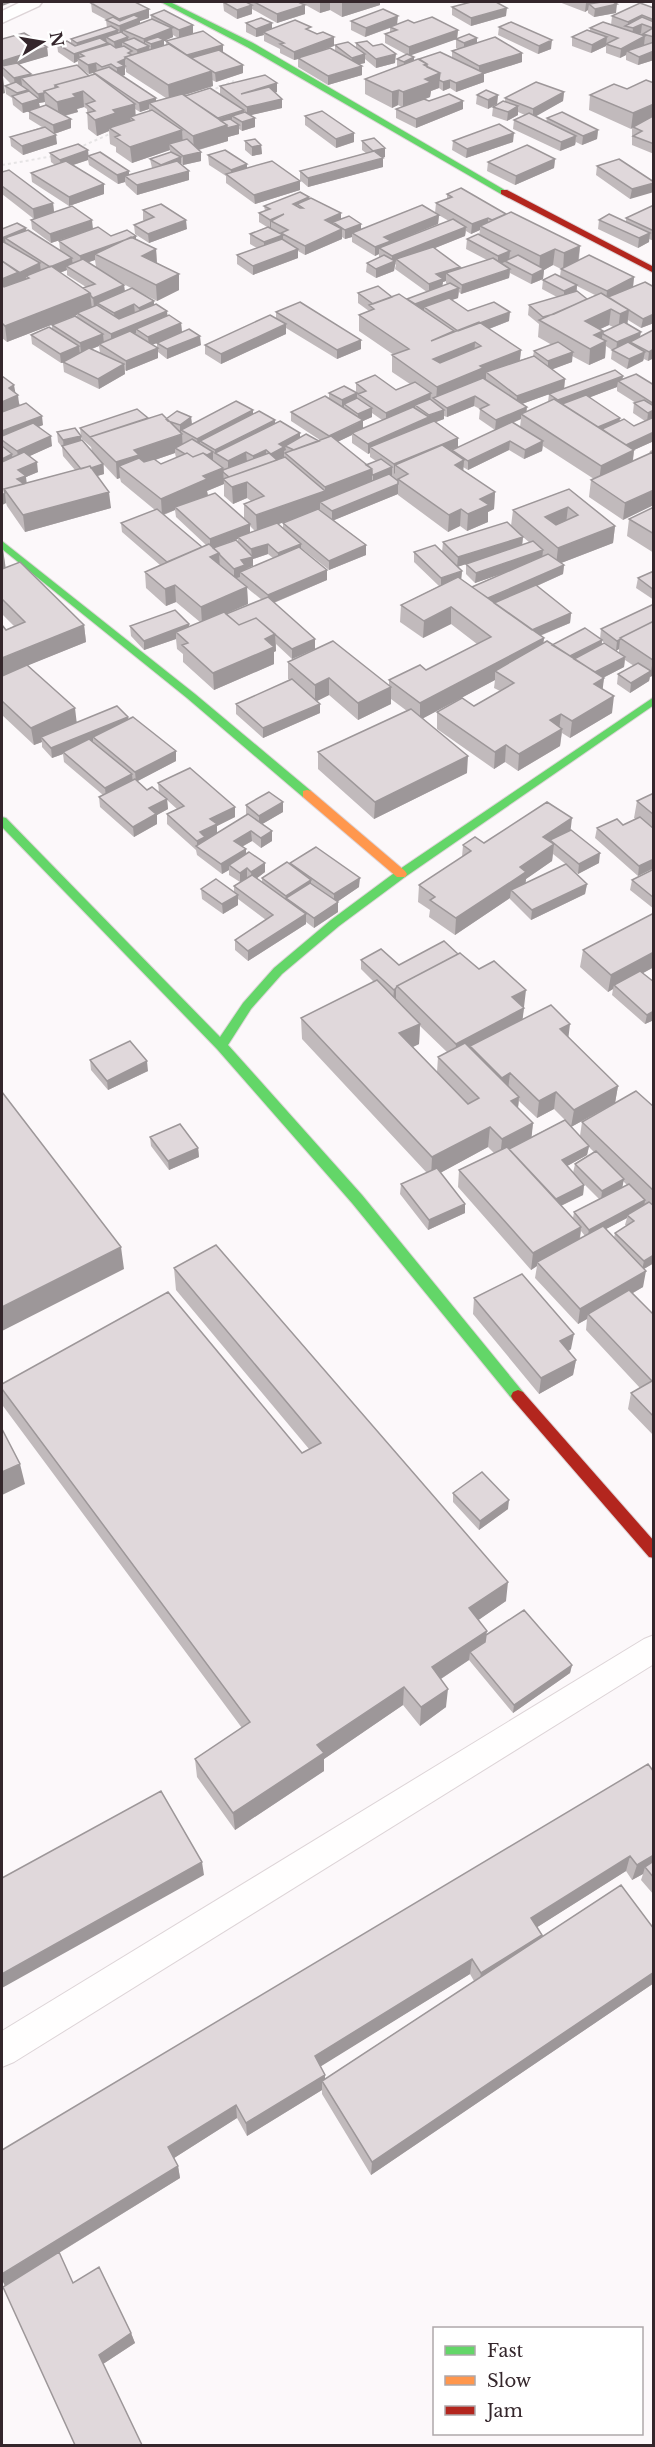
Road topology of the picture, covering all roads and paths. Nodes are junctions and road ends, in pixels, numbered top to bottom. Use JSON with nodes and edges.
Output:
{"nodes":[{"id":1,"x":33,"y":2,"type":"edge"},
{"id":2,"x":165,"y":2,"type":"edge"},
{"id":3,"x":2,"y":18,"type":"edge"},
{"id":4,"x":281,"y":62,"type":"junction"},
{"id":5,"x":209,"y":91,"type":"edge"},
{"id":6,"x":115,"y":131,"type":"edge"},
{"id":7,"x":73,"y":150,"type":"edge"},
{"id":8,"x":63,"y":154,"type":"edge"},
{"id":9,"x":2,"y":165,"type":"edge"},
{"id":10,"x":654,"y":271,"type":"edge"},
{"id":11,"x":2,"y":544,"type":"edge"},
{"id":12,"x":654,"y":700,"type":"edge"},
{"id":13,"x":2,"y":821,"type":"edge"},
{"id":14,"x":401,"y":874,"type":"junction"},
{"id":15,"x":220,"y":1046,"type":"junction"},
{"id":16,"x":654,"y":1552,"type":"edge"},
{"id":17,"x":654,"y":1647,"type":"edge"},
{"id":18,"x":2,"y":2050,"type":"edge"}],
"edges":[{"from":1,"to":3,"type":"street"},
{"from":2,"to":4,"type":"street"},
{"from":4,"to":5,"type":"path"},
{"from":4,"to":10,"type":"street"},
{"from":6,"to":7,"type":"path"},
{"from":8,"to":9,"type":"path"},
{"from":11,"to":14,"type":"street"},
{"from":12,"to":14,"type":"street"},
{"from":13,"to":15,"type":"street"},
{"from":14,"to":15,"type":"street"},
{"from":15,"to":16,"type":"street"},
{"from":17,"to":18,"type":"lane"}]}
